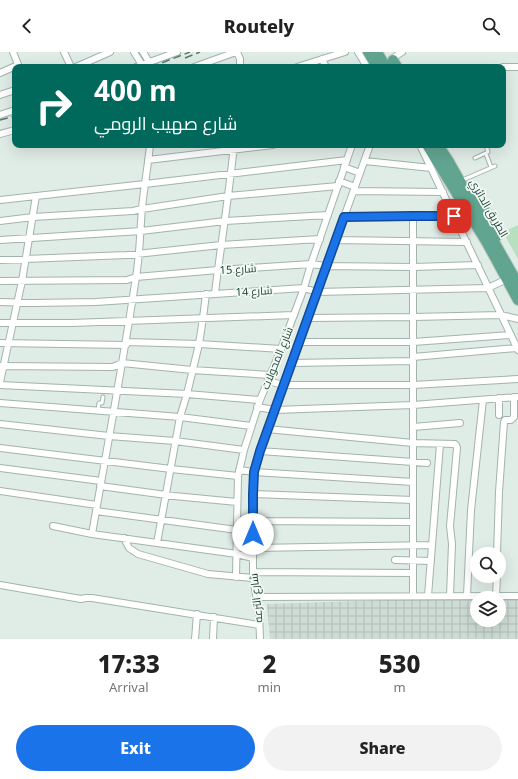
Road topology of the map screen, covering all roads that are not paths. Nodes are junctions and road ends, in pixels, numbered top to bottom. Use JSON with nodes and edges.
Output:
{"nodes":[{"id":1,"x":64,"y":52,"type":"edge"},
{"id":2,"x":134,"y":52,"type":"edge"},
{"id":3,"x":143,"y":52,"type":"edge"},
{"id":4,"x":176,"y":52,"type":"edge"},
{"id":5,"x":236,"y":52,"type":"edge"},
{"id":6,"x":345,"y":52,"type":"edge"},
{"id":7,"x":358,"y":52,"type":"edge"},
{"id":8,"x":368,"y":52,"type":"edge"},
{"id":9,"x":377,"y":52,"type":"edge"},
{"id":10,"x":402,"y":52,"type":"edge"},
{"id":11,"x":15,"y":53,"type":"edge"},
{"id":12,"x":108,"y":53,"type":"edge"},
{"id":13,"x":167,"y":54,"type":"edge"},
{"id":14,"x":322,"y":59,"type":"junction"},
{"id":15,"x":149,"y":62,"type":"junction"},
{"id":16,"x":393,"y":62,"type":"edge"},
{"id":17,"x":18,"y":64,"type":"edge"},
{"id":18,"x":70,"y":64,"type":"edge"},
{"id":19,"x":83,"y":64,"type":"edge"},
{"id":20,"x":138,"y":64,"type":"edge"},
{"id":21,"x":144,"y":64,"type":"edge"},
{"id":22,"x":202,"y":64,"type":"edge"},
{"id":23,"x":240,"y":64,"type":"edge"},
{"id":24,"x":306,"y":64,"type":"edge"},
{"id":25,"x":324,"y":64,"type":"edge"},
{"id":26,"x":365,"y":64,"type":"edge"},
{"id":27,"x":375,"y":64,"type":"edge"},
{"id":28,"x":506,"y":67,"type":"edge"},
{"id":29,"x":518,"y":67,"type":"edge"},
{"id":30,"x":12,"y":68,"type":"edge"},
{"id":31,"x":0,"y":72,"type":"edge"},
{"id":32,"x":12,"y":91,"type":"edge"},
{"id":33,"x":0,"y":95,"type":"edge"},
{"id":34,"x":12,"y":111,"type":"edge"},
{"id":35,"x":0,"y":115,"type":"edge"},
{"id":36,"x":12,"y":131,"type":"edge"},
{"id":37,"x":0,"y":134,"type":"edge"},
{"id":38,"x":150,"y":148,"type":"edge"},
{"id":39,"x":227,"y":148,"type":"edge"},
{"id":40,"x":234,"y":148,"type":"edge"},
{"id":41,"x":351,"y":148,"type":"edge"},
{"id":42,"x":369,"y":148,"type":"edge"},
{"id":43,"x":423,"y":148,"type":"edge"},
{"id":44,"x":429,"y":148,"type":"edge"},
{"id":45,"x":438,"y":148,"type":"edge"},
{"id":46,"x":447,"y":148,"type":"edge"},
{"id":47,"x":487,"y":148,"type":"edge"},
{"id":48,"x":486,"y":154,"type":"junction"},
{"id":49,"x":475,"y":158,"type":"dead end"},
{"id":50,"x":148,"y":160,"type":"junction"},
{"id":51,"x":347,"y":160,"type":"junction"},
{"id":52,"x":364,"y":161,"type":"junction"},
{"id":53,"x":439,"y":164,"type":"junction"},
{"id":54,"x":344,"y":167,"type":"junction"},
{"id":55,"x":231,"y":173,"type":"junction"},
{"id":56,"x":360,"y":173,"type":"junction"},
{"id":57,"x":465,"y":179,"type":"junction"},
{"id":58,"x":145,"y":184,"type":"junction"},
{"id":59,"x":339,"y":184,"type":"junction"},
{"id":60,"x":354,"y":189,"type":"junction"},
{"id":61,"x":443,"y":192,"type":"junction"},
{"id":62,"x":36,"y":196,"type":"junction"},
{"id":63,"x":228,"y":196,"type":"junction"},
{"id":64,"x":0,"y":200,"type":"edge"},
{"id":65,"x":142,"y":208,"type":"junction"},
{"id":66,"x":328,"y":215,"type":"junction"},
{"id":67,"x":413,"y":216,"type":"junction"},
{"id":68,"x":454,"y":216,"type":"junction"},
{"id":69,"x":344,"y":217,"type":"junction"},
{"id":70,"x":33,"y":218,"type":"junction"},
{"id":71,"x":0,"y":221,"type":"edge"},
{"id":72,"x":225,"y":221,"type":"junction"},
{"id":73,"x":141,"y":231,"type":"junction"},
{"id":74,"x":29,"y":238,"type":"junction"},
{"id":75,"x":0,"y":240,"type":"edge"},
{"id":76,"x":320,"y":240,"type":"junction"},
{"id":77,"x":336,"y":240,"type":"junction"},
{"id":78,"x":413,"y":241,"type":"junction"},
{"id":79,"x":467,"y":242,"type":"junction"},
{"id":80,"x":221,"y":245,"type":"junction"},
{"id":81,"x":498,"y":249,"type":"junction"},
{"id":82,"x":139,"y":254,"type":"junction"},
{"id":83,"x":26,"y":259,"type":"junction"},
{"id":84,"x":0,"y":260,"type":"edge"},
{"id":85,"x":311,"y":264,"type":"junction"},
{"id":86,"x":478,"y":265,"type":"junction"},
{"id":87,"x":326,"y":266,"type":"junction"},
{"id":88,"x":413,"y":266,"type":"junction"},
{"id":89,"x":218,"y":270,"type":"junction"},
{"id":90,"x":136,"y":277,"type":"junction"},
{"id":91,"x":507,"y":279,"type":"junction"},
{"id":92,"x":0,"y":281,"type":"edge"},
{"id":93,"x":22,"y":281,"type":"junction"},
{"id":94,"x":518,"y":284,"type":"edge"},
{"id":95,"x":304,"y":288,"type":"junction"},
{"id":96,"x":488,"y":288,"type":"junction"},
{"id":97,"x":413,"y":290,"type":"junction"},
{"id":98,"x":317,"y":292,"type":"junction"},
{"id":99,"x":215,"y":293,"type":"junction"},
{"id":100,"x":206,"y":294,"type":"junction"},
{"id":101,"x":132,"y":299,"type":"junction"},
{"id":102,"x":518,"y":300,"type":"edge"},
{"id":103,"x":0,"y":302,"type":"edge"},
{"id":104,"x":17,"y":302,"type":"junction"},
{"id":105,"x":294,"y":315,"type":"junction"},
{"id":106,"x":501,"y":315,"type":"junction"},
{"id":107,"x":413,"y":317,"type":"junction"},
{"id":108,"x":204,"y":318,"type":"junction"},
{"id":109,"x":308,"y":318,"type":"junction"},
{"id":110,"x":518,"y":319,"type":"edge"},
{"id":111,"x":129,"y":322,"type":"junction"},
{"id":112,"x":0,"y":323,"type":"edge"},
{"id":113,"x":12,"y":323,"type":"junction"},
{"id":114,"x":511,"y":335,"type":"junction"},
{"id":115,"x":299,"y":342,"type":"junction"},
{"id":116,"x":413,"y":342,"type":"junction"},
{"id":117,"x":0,"y":344,"type":"edge"},
{"id":118,"x":8,"y":344,"type":"junction"},
{"id":119,"x":126,"y":344,"type":"junction"},
{"id":120,"x":199,"y":344,"type":"junction"},
{"id":121,"x":281,"y":349,"type":"junction"},
{"id":122,"x":518,"y":349,"type":"edge"},
{"id":123,"x":413,"y":359,"type":"junction"},
{"id":124,"x":122,"y":363,"type":"junction"},
{"id":125,"x":291,"y":363,"type":"junction"},
{"id":126,"x":2,"y":366,"type":"edge"},
{"id":127,"x":192,"y":370,"type":"junction"},
{"id":128,"x":269,"y":378,"type":"junction"},
{"id":129,"x":518,"y":379,"type":"edge"},
{"id":130,"x":0,"y":383,"type":"edge"},
{"id":131,"x":283,"y":385,"type":"junction"},
{"id":132,"x":413,"y":385,"type":"junction"},
{"id":133,"x":117,"y":390,"type":"junction"},
{"id":134,"x":187,"y":394,"type":"junction"},
{"id":135,"x":103,"y":396,"type":"dead end"},
{"id":136,"x":516,"y":397,"type":"edge"},
{"id":137,"x":499,"y":398,"type":"junction"},
{"id":138,"x":260,"y":400,"type":"junction"},
{"id":139,"x":483,"y":400,"type":"junction"},
{"id":140,"x":0,"y":403,"type":"edge"},
{"id":141,"x":413,"y":405,"type":"junction"},
{"id":142,"x":257,"y":407,"type":"junction"},
{"id":143,"x":98,"y":410,"type":"junction"},
{"id":144,"x":274,"y":410,"type":"junction"},
{"id":145,"x":114,"y":412,"type":"junction"},
{"id":146,"x":499,"y":415,"type":"dead end"},
{"id":147,"x":180,"y":417,"type":"junction"},
{"id":148,"x":460,"y":423,"type":"dead end"},
{"id":149,"x":0,"y":424,"type":"edge"},
{"id":150,"x":251,"y":426,"type":"junction"},
{"id":151,"x":413,"y":427,"type":"junction"},
{"id":152,"x":268,"y":429,"type":"junction"},
{"id":153,"x":109,"y":436,"type":"junction"},
{"id":154,"x":175,"y":441,"type":"junction"},
{"id":155,"x":413,"y":443,"type":"junction"},
{"id":156,"x":440,"y":444,"type":"junction"},
{"id":157,"x":0,"y":448,"type":"edge"},
{"id":158,"x":244,"y":450,"type":"junction"},
{"id":159,"x":260,"y":451,"type":"junction"},
{"id":160,"x":105,"y":460,"type":"junction"},
{"id":161,"x":413,"y":462,"type":"junction"},
{"id":162,"x":427,"y":463,"type":"dead end"},
{"id":163,"x":0,"y":468,"type":"edge"},
{"id":164,"x":171,"y":469,"type":"junction"},
{"id":165,"x":254,"y":472,"type":"junction"},
{"id":166,"x":239,"y":473,"type":"junction"},
{"id":167,"x":413,"y":482,"type":"junction"},
{"id":168,"x":101,"y":483,"type":"junction"},
{"id":169,"x":0,"y":491,"type":"edge"},
{"id":170,"x":166,"y":494,"type":"junction"},
{"id":171,"x":253,"y":494,"type":"junction"},
{"id":172,"x":413,"y":500,"type":"junction"},
{"id":173,"x":237,"y":502,"type":"junction"},
{"id":174,"x":97,"y":508,"type":"junction"},
{"id":175,"x":161,"y":520,"type":"junction"},
{"id":176,"x":253,"y":521,"type":"junction"},
{"id":177,"x":413,"y":522,"type":"junction"},
{"id":178,"x":54,"y":526,"type":"dead end"},
{"id":179,"x":237,"y":530,"type":"junction"},
{"id":180,"x":92,"y":534,"type":"junction"},
{"id":181,"x":124,"y":538,"type":"junction"},
{"id":182,"x":157,"y":543,"type":"junction"},
{"id":183,"x":413,"y":546,"type":"junction"},
{"id":184,"x":432,"y":546,"type":"junction"},
{"id":185,"x":497,"y":547,"type":"edge"},
{"id":186,"x":253,"y":548,"type":"junction"},
{"id":187,"x":237,"y":554,"type":"junction"},
{"id":188,"x":253,"y":558,"type":"junction"},
{"id":189,"x":395,"y":560,"type":"dead end"},
{"id":190,"x":413,"y":561,"type":"junction"},
{"id":191,"x":431,"y":561,"type":"junction"},
{"id":192,"x":413,"y":573,"type":"junction"},
{"id":193,"x":253,"y":575,"type":"junction"},
{"id":194,"x":236,"y":577,"type":"junction"},
{"id":195,"x":0,"y":585,"type":"edge"},
{"id":196,"x":413,"y":596,"type":"junction"},
{"id":197,"x":428,"y":596,"type":"junction"},
{"id":198,"x":450,"y":596,"type":"junction"},
{"id":199,"x":467,"y":596,"type":"joint"},
{"id":200,"x":506,"y":596,"type":"edge"},
{"id":201,"x":518,"y":596,"type":"edge"},
{"id":202,"x":257,"y":597,"type":"junction"},
{"id":203,"x":197,"y":614,"type":"junction"},
{"id":204,"x":214,"y":617,"type":"junction"},
{"id":205,"x":259,"y":625,"type":"junction"},
{"id":206,"x":195,"y":639,"type":"edge"},
{"id":207,"x":213,"y":639,"type":"edge"},
{"id":208,"x":260,"y":639,"type":"edge"}],
"edges":[{"from":1,"to":18,"type":"street"},
{"from":2,"to":20,"type":"street"},
{"from":3,"to":15,"type":"street"},
{"from":4,"to":13,"type":"street"},
{"from":5,"to":22,"type":"street"},
{"from":5,"to":23,"type":"street"},
{"from":6,"to":14,"type":"street"},
{"from":7,"to":26,"type":"street"},
{"from":8,"to":27,"type":"main road"},
{"from":9,"to":16,"type":"main road"},
{"from":10,"to":16,"type":"street"},
{"from":11,"to":17,"type":"street"},
{"from":12,"to":19,"type":"street"},
{"from":13,"to":15,"type":"street"},
{"from":14,"to":24,"type":"street"},
{"from":14,"to":25,"type":"street"},
{"from":15,"to":21,"type":"street"},
{"from":28,"to":29,"type":"street"},
{"from":30,"to":31,"type":"street"},
{"from":32,"to":33,"type":"street"},
{"from":34,"to":35,"type":"street"},
{"from":36,"to":37,"type":"street"},
{"from":38,"to":50,"type":"street"},
{"from":39,"to":50,"type":"street"},
{"from":40,"to":55,"type":"street"},
{"from":41,"to":51,"type":"street","name":"شارع المحولات"},
{"from":42,"to":52,"type":"street","name":"شارع الترعه"},
{"from":43,"to":53,"type":"street"},
{"from":44,"to":53,"type":"main road","name":"الطريق الدائري"},
{"from":45,"to":53,"type":"main road","name":"الطريق الدائري"},
{"from":46,"to":57,"type":"main road"},
{"from":47,"to":48,"type":"lane"},
{"from":48,"to":49,"type":"lane"},
{"from":48,"to":57,"type":"lane"},
{"from":50,"to":58,"type":"street"},
{"from":51,"to":54,"type":"street","name":"شارع المحولات"},
{"from":51,"to":55,"type":"street"},
{"from":52,"to":53,"type":"street"},
{"from":52,"to":56,"type":"street","name":"شارع الترعه"},
{"from":53,"to":61,"type":"street"},
{"from":53,"to":81,"type":"main road","name":"الطريق الدائري"},
{"from":53,"to":91,"type":"main road","name":"الطريق الدائري"},
{"from":54,"to":56,"type":"street"},
{"from":54,"to":59,"type":"street","name":"شارع المحولات"},
{"from":55,"to":58,"type":"street"},
{"from":55,"to":63,"type":"street"},
{"from":56,"to":60,"type":"street","name":"شارع الترعه"},
{"from":57,"to":81,"type":"main road"},
{"from":58,"to":62,"type":"street"},
{"from":58,"to":65,"type":"street"},
{"from":59,"to":60,"type":"street"},
{"from":59,"to":63,"type":"street"},
{"from":59,"to":66,"type":"street","name":"شارع المحولات"},
{"from":60,"to":61,"type":"street"},
{"from":60,"to":69,"type":"street","name":"شارع الترعه"},
{"from":61,"to":68,"type":"street"},
{"from":62,"to":64,"type":"street"},
{"from":62,"to":70,"type":"street"},
{"from":63,"to":65,"type":"street"},
{"from":63,"to":72,"type":"street"},
{"from":65,"to":70,"type":"street"},
{"from":65,"to":73,"type":"street"},
{"from":66,"to":72,"type":"street"},
{"from":66,"to":76,"type":"street","name":"شارع المحولات"},
{"from":67,"to":68,"type":"street"},
{"from":67,"to":69,"type":"street"},
{"from":67,"to":78,"type":"street"},
{"from":68,"to":79,"type":"street"},
{"from":69,"to":77,"type":"street","name":"شارع الترعه"},
{"from":70,"to":71,"type":"street"},
{"from":70,"to":74,"type":"street"},
{"from":72,"to":73,"type":"street"},
{"from":72,"to":80,"type":"street"},
{"from":73,"to":74,"type":"street"},
{"from":73,"to":82,"type":"street"},
{"from":74,"to":75,"type":"street"},
{"from":74,"to":83,"type":"street"},
{"from":76,"to":80,"type":"street"},
{"from":76,"to":85,"type":"street","name":"شارع المحولات"},
{"from":77,"to":78,"type":"street"},
{"from":77,"to":87,"type":"street","name":"شارع الترعه"},
{"from":78,"to":79,"type":"street"},
{"from":78,"to":88,"type":"street"},
{"from":79,"to":86,"type":"street"},
{"from":80,"to":82,"type":"street"},
{"from":80,"to":89,"type":"street"},
{"from":81,"to":94,"type":"main road","name":"الطريق الدائري"},
{"from":82,"to":83,"type":"street"},
{"from":82,"to":90,"type":"street"},
{"from":83,"to":84,"type":"street"},
{"from":83,"to":93,"type":"street"},
{"from":85,"to":87,"type":"street","name":"شارع 15"},
{"from":85,"to":89,"type":"street","name":"شارع 15"},
{"from":85,"to":95,"type":"street","name":"شارع المحولات"},
{"from":86,"to":88,"type":"street","name":"شارع 15"},
{"from":86,"to":96,"type":"street"},
{"from":87,"to":88,"type":"street","name":"شارع 15"},
{"from":87,"to":98,"type":"street","name":"شارع الترعه"},
{"from":88,"to":97,"type":"street"},
{"from":89,"to":90,"type":"street","name":"شارع 15"},
{"from":89,"to":99,"type":"street"},
{"from":90,"to":93,"type":"street","name":"شارع 15"},
{"from":90,"to":101,"type":"street"},
{"from":91,"to":96,"type":"street","name":"شارع 14"},
{"from":91,"to":102,"type":"main road","name":"الطريق الدائري"},
{"from":92,"to":93,"type":"street","name":"شارع 15"},
{"from":93,"to":104,"type":"street"},
{"from":95,"to":98,"type":"street","name":"شارع 14"},
{"from":95,"to":99,"type":"street","name":"شارع 14"},
{"from":95,"to":105,"type":"street","name":"شارع المحولات"},
{"from":96,"to":97,"type":"street","name":"شارع 14"},
{"from":96,"to":106,"type":"street"},
{"from":97,"to":98,"type":"street","name":"شارع 14"},
{"from":97,"to":107,"type":"street"},
{"from":98,"to":109,"type":"street","name":"شارع الترعه"},
{"from":99,"to":100,"type":"street","name":"شارع 14"},
{"from":100,"to":101,"type":"street","name":"شارع 14"},
{"from":100,"to":108,"type":"street"},
{"from":101,"to":104,"type":"street","name":"شارع 14"},
{"from":101,"to":111,"type":"street"},
{"from":103,"to":104,"type":"street","name":"شارع 14"},
{"from":104,"to":113,"type":"street"},
{"from":105,"to":108,"type":"street"},
{"from":105,"to":121,"type":"street","name":"شارع المحولات"},
{"from":106,"to":107,"type":"street"},
{"from":106,"to":110,"type":"street"},
{"from":106,"to":114,"type":"street"},
{"from":107,"to":109,"type":"street"},
{"from":107,"to":116,"type":"street"},
{"from":108,"to":111,"type":"street"},
{"from":108,"to":120,"type":"street"},
{"from":109,"to":115,"type":"street","name":"شارع الترعه"},
{"from":111,"to":113,"type":"street"},
{"from":111,"to":119,"type":"street"},
{"from":112,"to":113,"type":"street"},
{"from":113,"to":118,"type":"street"},
{"from":114,"to":116,"type":"street"},
{"from":114,"to":122,"type":"street"},
{"from":115,"to":116,"type":"street"},
{"from":115,"to":125,"type":"street","name":"شارع الترعه"},
{"from":116,"to":123,"type":"street"},
{"from":117,"to":118,"type":"street"},
{"from":118,"to":119,"type":"street"},
{"from":118,"to":126,"type":"street"},
{"from":119,"to":120,"type":"street"},
{"from":119,"to":124,"type":"street"},
{"from":120,"to":121,"type":"street"},
{"from":120,"to":127,"type":"street"},
{"from":121,"to":128,"type":"street","name":"شارع المحولات"},
{"from":122,"to":123,"type":"street"},
{"from":123,"to":125,"type":"street"},
{"from":123,"to":132,"type":"street"},
{"from":124,"to":126,"type":"street"},
{"from":124,"to":127,"type":"street"},
{"from":124,"to":133,"type":"street"},
{"from":125,"to":131,"type":"street","name":"شارع الترعه"},
{"from":126,"to":130,"type":"street"},
{"from":127,"to":128,"type":"street"},
{"from":127,"to":134,"type":"street"},
{"from":128,"to":131,"type":"street"},
{"from":128,"to":138,"type":"street","name":"شارع المحولات"},
{"from":129,"to":132,"type":"street"},
{"from":130,"to":133,"type":"street"},
{"from":131,"to":132,"type":"street"},
{"from":131,"to":144,"type":"street","name":"شارع الترعه"},
{"from":132,"to":141,"type":"street"},
{"from":133,"to":134,"type":"street"},
{"from":133,"to":145,"type":"street"},
{"from":134,"to":138,"type":"street"},
{"from":134,"to":147,"type":"street"},
{"from":135,"to":143,"type":"lane"},
{"from":136,"to":137,"type":"street"},
{"from":136,"to":185,"type":"street"},
{"from":137,"to":139,"type":"street"},
{"from":137,"to":146,"type":"street"},
{"from":138,"to":142,"type":"street","name":"شارع المحولات"},
{"from":139,"to":141,"type":"street"},
{"from":139,"to":199,"type":"street"},
{"from":140,"to":143,"type":"street"},
{"from":141,"to":144,"type":"street"},
{"from":141,"to":151,"type":"street"},
{"from":142,"to":144,"type":"street"},
{"from":142,"to":150,"type":"street","name":"شارع المحولات"},
{"from":143,"to":145,"type":"street"},
{"from":144,"to":152,"type":"street","name":"شارع الترعه"},
{"from":145,"to":147,"type":"street"},
{"from":145,"to":153,"type":"street"},
{"from":147,"to":150,"type":"street"},
{"from":147,"to":154,"type":"street"},
{"from":148,"to":151,"type":"street"},
{"from":149,"to":153,"type":"street"},
{"from":150,"to":158,"type":"street","name":"شارع المحولات"},
{"from":151,"to":155,"type":"street"},
{"from":152,"to":155,"type":"street"},
{"from":152,"to":159,"type":"street","name":"شارع الترعه"},
{"from":153,"to":154,"type":"street"},
{"from":153,"to":160,"type":"street"},
{"from":154,"to":158,"type":"street"},
{"from":154,"to":164,"type":"street"},
{"from":155,"to":156,"type":"street"},
{"from":155,"to":161,"type":"street"},
{"from":156,"to":184,"type":"street"},
{"from":156,"to":198,"type":"street"},
{"from":157,"to":160,"type":"street"},
{"from":158,"to":166,"type":"street","name":"شارع المحولات"},
{"from":159,"to":161,"type":"street"},
{"from":159,"to":165,"type":"street","name":"شارع الترعه"},
{"from":160,"to":164,"type":"street"},
{"from":160,"to":168,"type":"street"},
{"from":161,"to":162,"type":"street"},
{"from":161,"to":167,"type":"street"},
{"from":163,"to":168,"type":"street"},
{"from":164,"to":166,"type":"street"},
{"from":164,"to":170,"type":"street"},
{"from":165,"to":166,"type":"street"},
{"from":165,"to":167,"type":"street"},
{"from":165,"to":171,"type":"street","name":"شارع الترعه"},
{"from":166,"to":173,"type":"street","name":"شارع المحولات"},
{"from":167,"to":172,"type":"street"},
{"from":168,"to":170,"type":"street"},
{"from":168,"to":174,"type":"street"},
{"from":169,"to":174,"type":"street"},
{"from":170,"to":173,"type":"street"},
{"from":170,"to":175,"type":"street"},
{"from":171,"to":172,"type":"street"},
{"from":171,"to":176,"type":"street","name":"شارع الترعه"},
{"from":172,"to":177,"type":"street"},
{"from":173,"to":179,"type":"street","name":"شارع المحولات"},
{"from":174,"to":175,"type":"street"},
{"from":174,"to":180,"type":"street"},
{"from":175,"to":179,"type":"street"},
{"from":175,"to":182,"type":"street"},
{"from":176,"to":177,"type":"street"},
{"from":176,"to":186,"type":"street","name":"شارع الترعه"},
{"from":177,"to":183,"type":"street"},
{"from":178,"to":180,"type":"street"},
{"from":179,"to":187,"type":"street","name":"شارع المحولات"},
{"from":180,"to":181,"type":"street"},
{"from":181,"to":182,"type":"street"},
{"from":181,"to":194,"type":"street"},
{"from":182,"to":187,"type":"street"},
{"from":183,"to":184,"type":"street"},
{"from":183,"to":186,"type":"street"},
{"from":183,"to":190,"type":"street"},
{"from":184,"to":191,"type":"street"},
{"from":186,"to":188,"type":"street","name":"شارع الترعه"},
{"from":187,"to":188,"type":"street"},
{"from":187,"to":194,"type":"street","name":"شارع المحولات"},
{"from":188,"to":193,"type":"street","name":"شارع الترعه"},
{"from":189,"to":190,"type":"street"},
{"from":190,"to":191,"type":"street"},
{"from":190,"to":192,"type":"street"},
{"from":191,"to":197,"type":"street"},
{"from":192,"to":193,"type":"street"},
{"from":192,"to":196,"type":"street"},
{"from":193,"to":194,"type":"street"},
{"from":193,"to":202,"type":"street","name":"شارع الترعه"},
{"from":195,"to":203,"type":"street"},
{"from":196,"to":197,"type":"street"},
{"from":196,"to":202,"type":"street"},
{"from":197,"to":198,"type":"street"},
{"from":198,"to":199,"type":"street"},
{"from":200,"to":201,"type":"street"},
{"from":202,"to":205,"type":"street","name":"شارع الترعه"},
{"from":203,"to":204,"type":"street"},
{"from":203,"to":206,"type":"street"},
{"from":204,"to":205,"type":"street"},
{"from":204,"to":207,"type":"street"},
{"from":205,"to":208,"type":"street","name":"شارع الترعه"}]}
